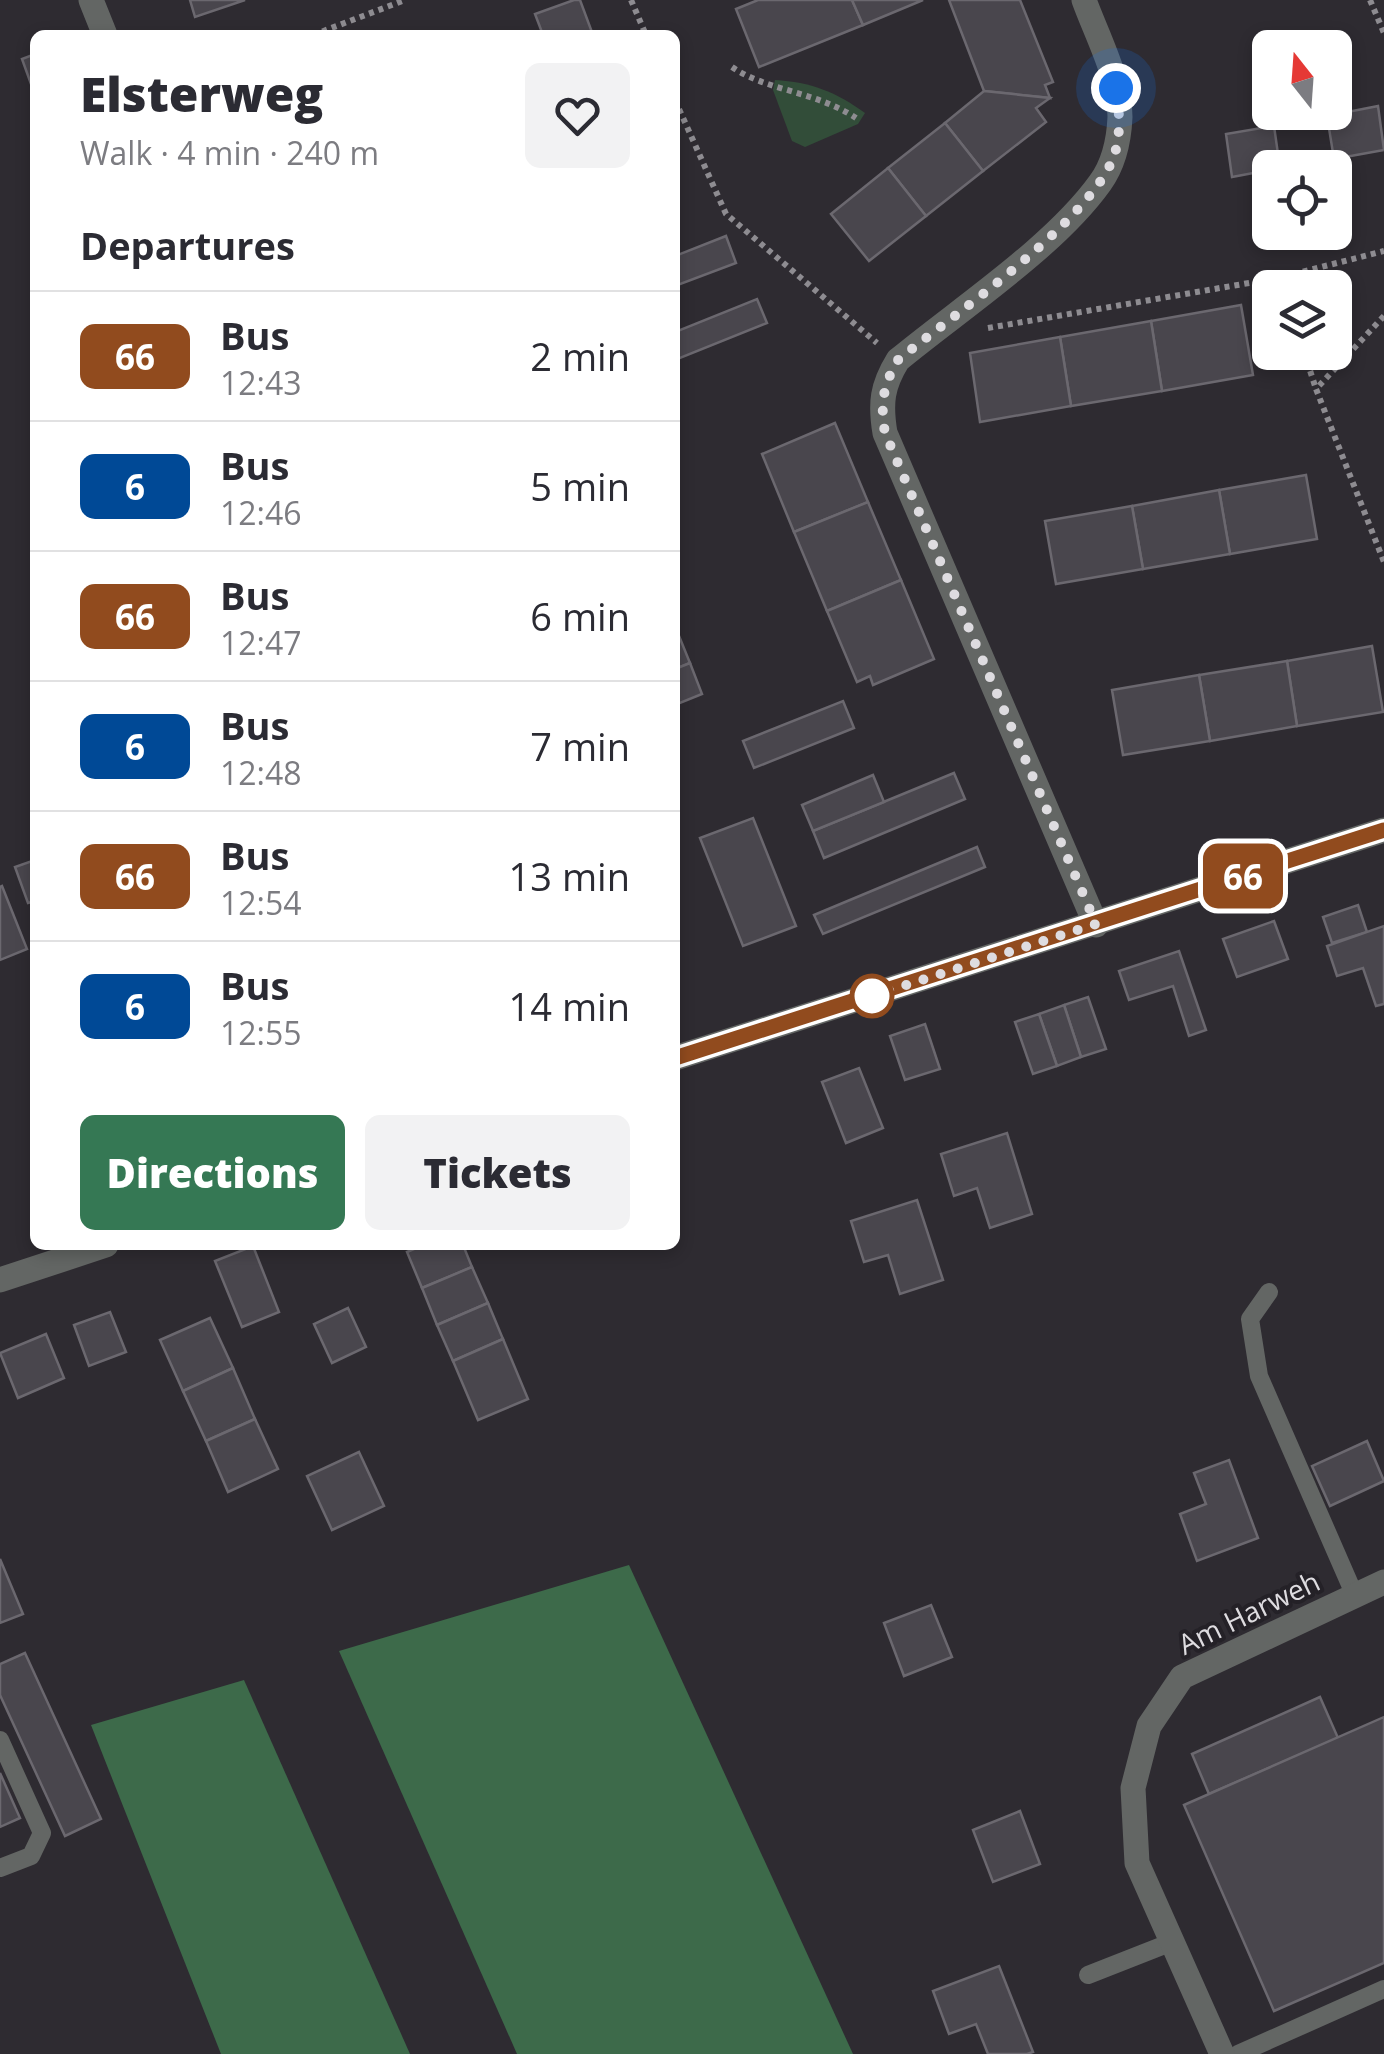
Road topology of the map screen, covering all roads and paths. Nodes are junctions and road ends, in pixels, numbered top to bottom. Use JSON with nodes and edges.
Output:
{"nodes":[{"id":1,"x":91,"y":0,"type":"edge"},
{"id":2,"x":405,"y":0,"type":"edge"},
{"id":3,"x":630,"y":0,"type":"edge"},
{"id":4,"x":1084,"y":0,"type":"edge"},
{"id":5,"x":1370,"y":0,"type":"edge"},
{"id":6,"x":103,"y":30,"type":"edge"},
{"id":7,"x":326,"y":30,"type":"edge"},
{"id":8,"x":644,"y":30,"type":"edge"},
{"id":9,"x":1384,"y":34,"type":"edge"},
{"id":10,"x":732,"y":67,"type":"dead end"},
{"id":11,"x":680,"y":111,"type":"edge"},
{"id":12,"x":856,"y":118,"type":"dead end"},
{"id":13,"x":1384,"y":252,"type":"edge"},
{"id":14,"x":1311,"y":270,"type":"edge"},
{"id":15,"x":1252,"y":282,"type":"edge"},
{"id":16,"x":1384,"y":316,"type":"edge"},
{"id":17,"x":944,"y":323,"type":"junction"},
{"id":18,"x":885,"y":349,"type":"dead end"},
{"id":19,"x":1310,"y":370,"type":"edge"},
{"id":20,"x":1316,"y":390,"type":"junction"},
{"id":21,"x":1384,"y":562,"type":"edge"},
{"id":22,"x":1384,"y":830,"type":"edge"},
{"id":23,"x":1096,"y":924,"type":"junction"},
{"id":24,"x":680,"y":1056,"type":"edge"},
{"id":25,"x":91,"y":1250,"type":"edge"},
{"id":26,"x":0,"y":1280,"type":"edge"},
{"id":27,"x":1269,"y":1292,"type":"dead end"},
{"id":28,"x":1384,"y":1582,"type":"edge"},
{"id":29,"x":1354,"y":1596,"type":"junction"},
{"id":30,"x":0,"y":1740,"type":"edge"},
{"id":31,"x":0,"y":1868,"type":"edge"},
{"id":32,"x":1172,"y":1942,"type":"junction"},
{"id":33,"x":1088,"y":1975,"type":"dead end"},
{"id":34,"x":1384,"y":1989,"type":"edge"},
{"id":35,"x":1222,"y":2054,"type":"edge"},
{"id":36,"x":1238,"y":2054,"type":"edge"}],
"edges":[{"from":1,"to":6,"type":"street"},
{"from":2,"to":7,"type":"path"},
{"from":3,"to":8,"type":"path"},
{"from":4,"to":17,"type":"street"},
{"from":5,"to":9,"type":"path"},
{"from":10,"to":12,"type":"path"},
{"from":11,"to":18,"type":"path"},
{"from":13,"to":14,"type":"path"},
{"from":15,"to":17,"type":"path"},
{"from":16,"to":20,"type":"path"},
{"from":17,"to":23,"type":"street"},
{"from":19,"to":20,"type":"path"},
{"from":20,"to":21,"type":"path"},
{"from":22,"to":23,"type":"street"},
{"from":23,"to":24,"type":"street"},
{"from":25,"to":26,"type":"street"},
{"from":27,"to":29,"type":"lane"},
{"from":28,"to":29,"type":"street","name":"Am Harweh"},
{"from":29,"to":32,"type":"street","name":"Am Harweh"},
{"from":30,"to":31,"type":"lane"},
{"from":32,"to":33,"type":"lane"},
{"from":32,"to":35,"type":"street","name":"Am Harweh"},
{"from":34,"to":36,"type":"lane"}]}
